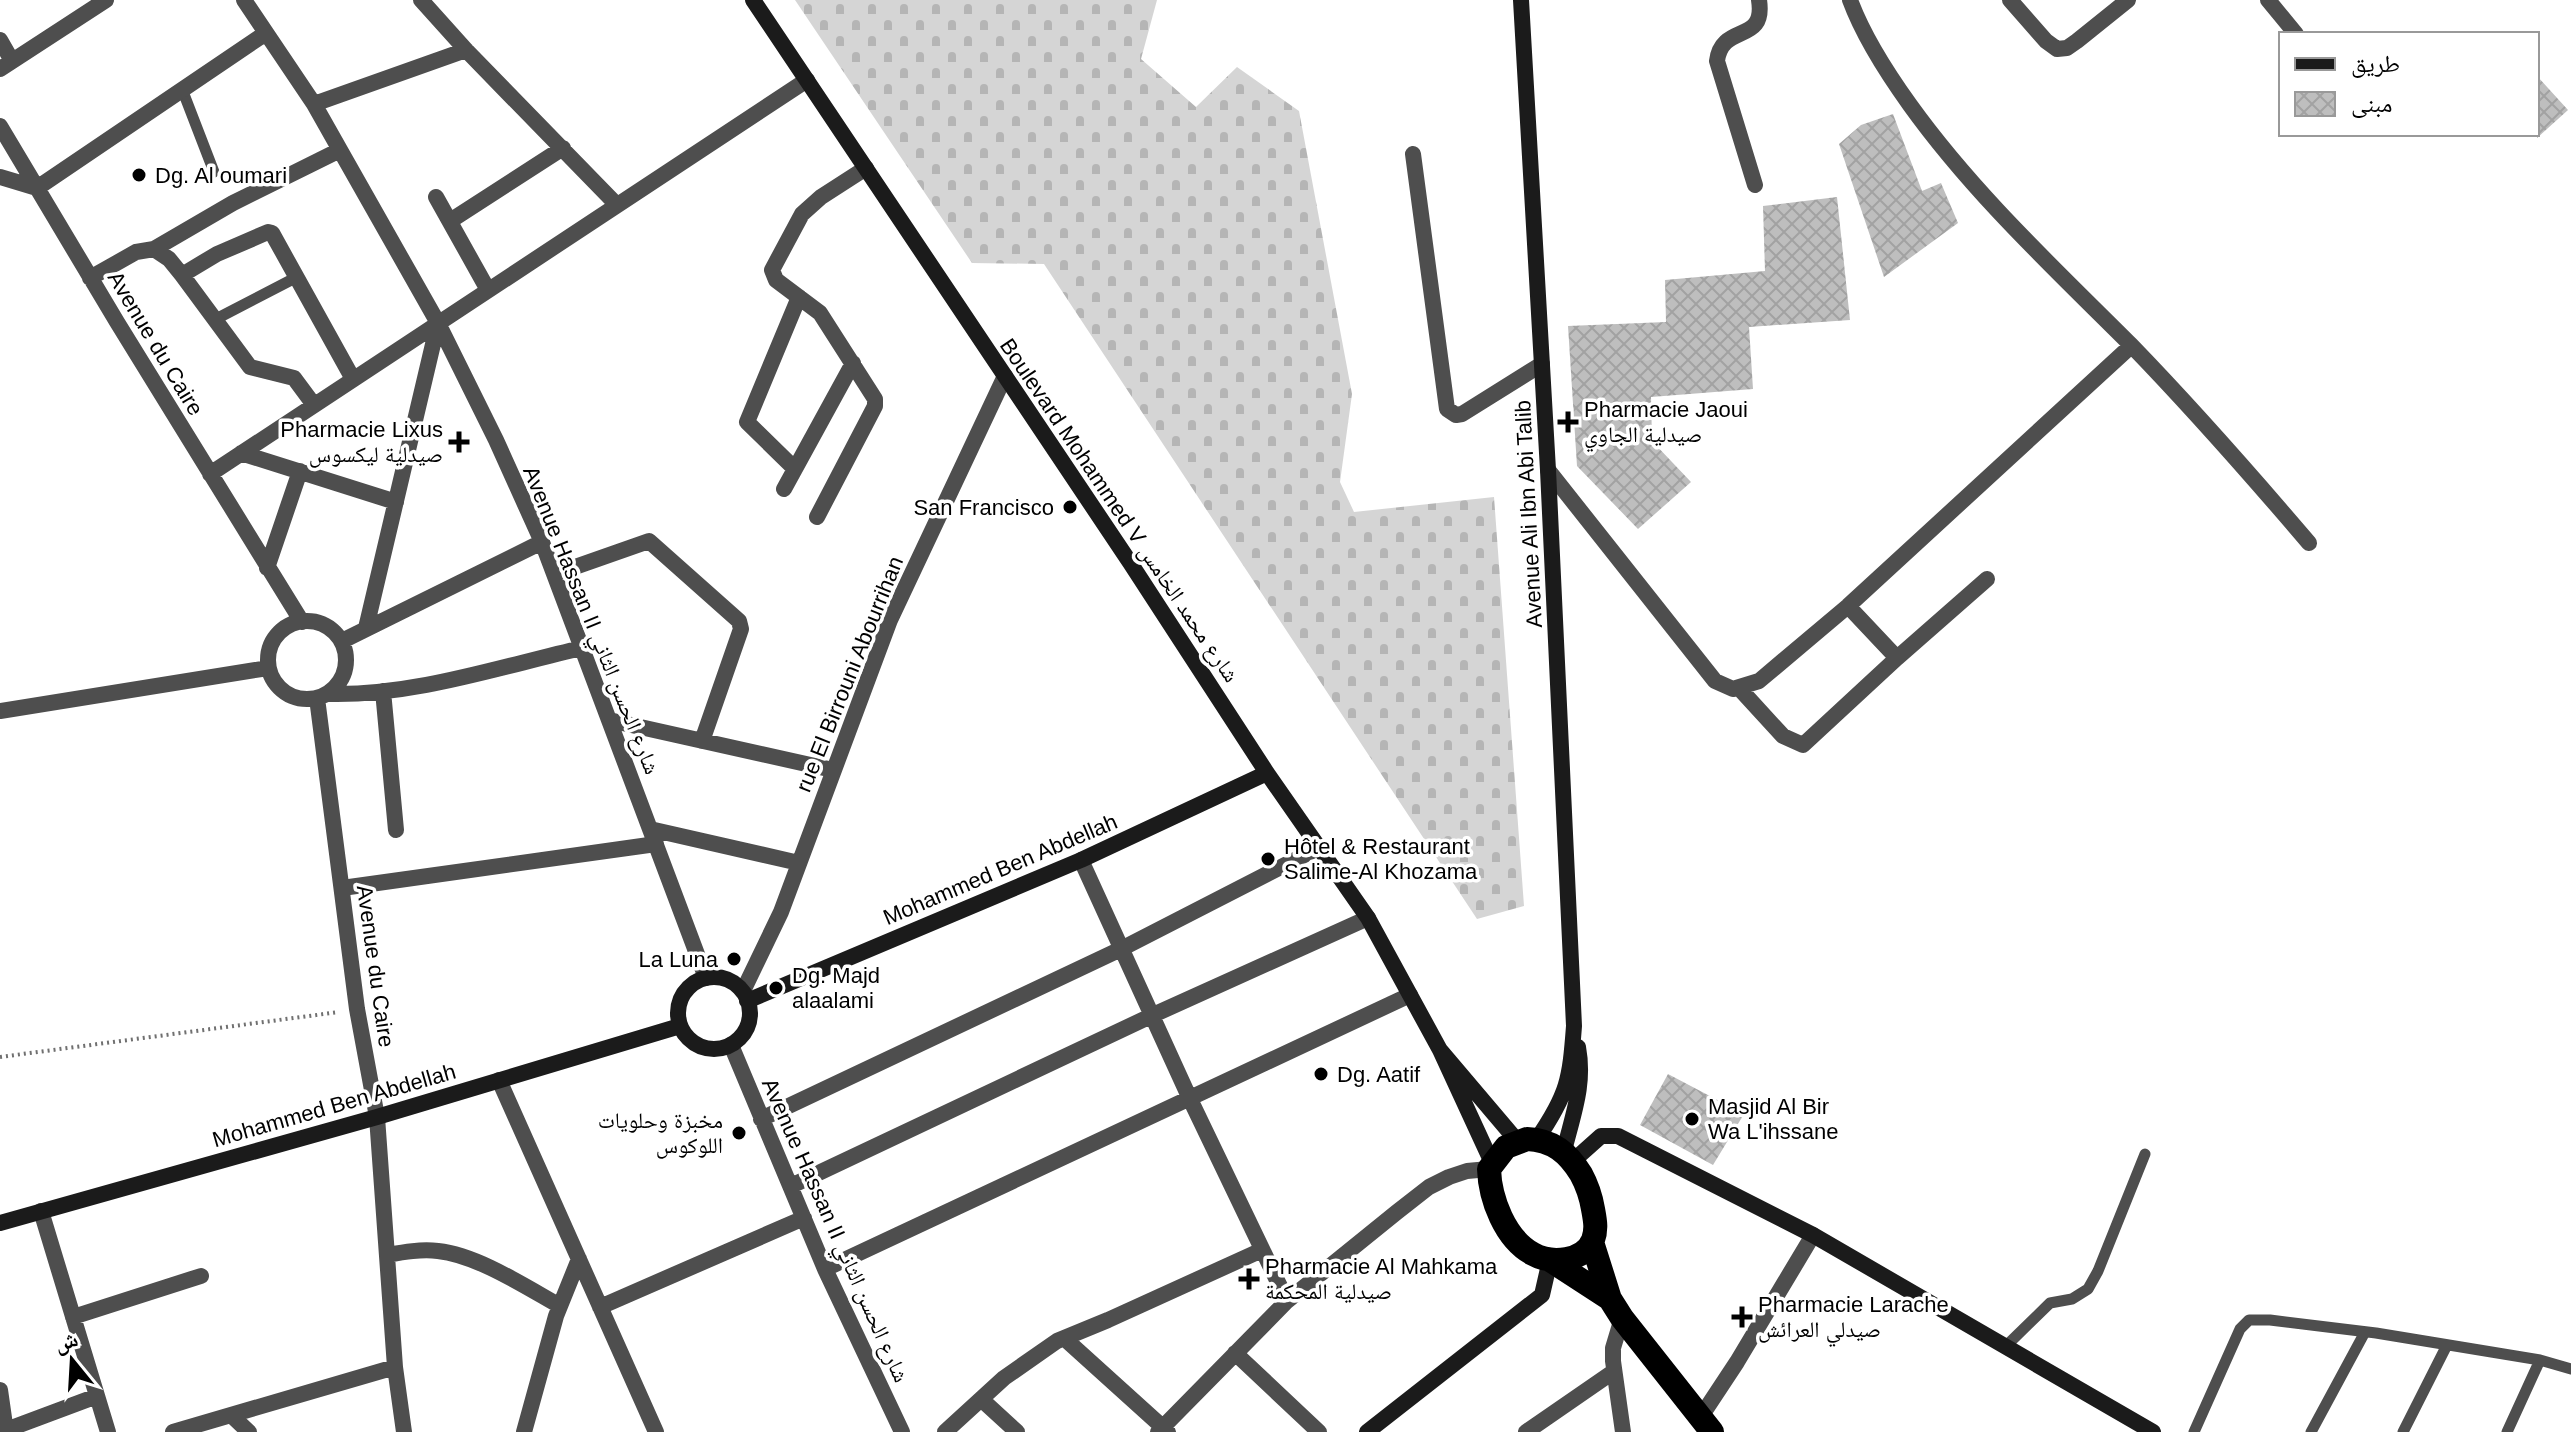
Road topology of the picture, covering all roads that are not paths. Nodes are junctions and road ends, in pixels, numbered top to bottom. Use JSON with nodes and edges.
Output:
{"nodes":[{"id":1,"x":106,"y":0,"type":"edge"},
{"id":2,"x":244,"y":0,"type":"edge"},
{"id":3,"x":421,"y":0,"type":"edge"},
{"id":4,"x":753,"y":0,"type":"edge"},
{"id":5,"x":1521,"y":0,"type":"edge"},
{"id":6,"x":1759,"y":0,"type":"edge"},
{"id":7,"x":1850,"y":0,"type":"edge"},
{"id":8,"x":2010,"y":0,"type":"edge"},
{"id":9,"x":2128,"y":0,"type":"edge"},
{"id":10,"x":2268,"y":0,"type":"edge"},
{"id":11,"x":2294,"y":32,"type":"edge"},
{"id":12,"x":266,"y":33,"type":"junction"},
{"id":13,"x":0,"y":40,"type":"edge"},
{"id":14,"x":466,"y":50,"type":"junction"},
{"id":15,"x":6,"y":65,"type":"edge"},
{"id":16,"x":807,"y":80,"type":"junction"},
{"id":17,"x":182,"y":89,"type":"junction"},
{"id":18,"x":314,"y":104,"type":"junction"},
{"id":19,"x":0,"y":126,"type":"edge"},
{"id":20,"x":563,"y":148,"type":"junction"},
{"id":21,"x":340,"y":150,"type":"junction"},
{"id":22,"x":1413,"y":154,"type":"dead end"},
{"id":23,"x":866,"y":168,"type":"junction"},
{"id":24,"x":214,"y":172,"type":"dead end"},
{"id":25,"x":0,"y":177,"type":"edge"},
{"id":26,"x":1755,"y":185,"type":"dead end"},
{"id":27,"x":37,"y":188,"type":"junction"},
{"id":28,"x":436,"y":197,"type":"dead end"},
{"id":29,"x":617,"y":205,"type":"junction"},
{"id":30,"x":450,"y":221,"type":"junction"},
{"id":31,"x":154,"y":249,"type":"junction"},
{"id":32,"x":182,"y":275,"type":"junction"},
{"id":33,"x":297,"y":277,"type":"junction"},
{"id":34,"x":90,"y":278,"type":"junction"},
{"id":35,"x":488,"y":290,"type":"junction"},
{"id":36,"x":799,"y":297,"type":"junction"},
{"id":37,"x":216,"y":319,"type":"junction"},
{"id":38,"x":438,"y":323,"type":"junction"},
{"id":39,"x":2131,"y":346,"type":"junction"},
{"id":40,"x":853,"y":363,"type":"junction"},
{"id":41,"x":1542,"y":364,"type":"junction"},
{"id":42,"x":1005,"y":376,"type":"junction"},
{"id":43,"x":353,"y":379,"type":"junction"},
{"id":44,"x":314,"y":405,"type":"junction"},
{"id":45,"x":241,"y":453,"type":"junction"},
{"id":46,"x":795,"y":469,"type":"junction"},
{"id":47,"x":1548,"y":470,"type":"junction"},
{"id":48,"x":300,"y":471,"type":"junction"},
{"id":49,"x":210,"y":474,"type":"junction"},
{"id":50,"x":784,"y":489,"type":"dead end"},
{"id":51,"x":396,"y":502,"type":"junction"},
{"id":52,"x":817,"y":517,"type":"dead end"},
{"id":53,"x":542,"y":542,"type":"junction"},
{"id":54,"x":2309,"y":543,"type":"dead end"},
{"id":55,"x":267,"y":568,"type":"junction"},
{"id":56,"x":555,"y":574,"type":"junction"},
{"id":57,"x":1987,"y":579,"type":"dead end"},
{"id":58,"x":1848,"y":606,"type":"junction"},
{"id":59,"x":302,"y":622,"type":"junction"},
{"id":60,"x":366,"y":628,"type":"junction"},
{"id":61,"x":342,"y":641,"type":"junction"},
{"id":62,"x":582,"y":648,"type":"junction"},
{"id":63,"x":1897,"y":658,"type":"junction"},
{"id":64,"x":268,"y":668,"type":"junction"},
{"id":65,"x":1739,"y":688,"type":"junction"},
{"id":66,"x":383,"y":691,"type":"junction"},
{"id":67,"x":323,"y":696,"type":"junction"},
{"id":68,"x":0,"y":711,"type":"edge"},
{"id":69,"x":609,"y":720,"type":"junction"},
{"id":70,"x":702,"y":741,"type":"junction"},
{"id":71,"x":833,"y":770,"type":"junction"},
{"id":72,"x":1267,"y":773,"type":"junction"},
{"id":73,"x":396,"y":830,"type":"dead end"},
{"id":74,"x":653,"y":836,"type":"junction"},
{"id":75,"x":1320,"y":847,"type":"junction"},
{"id":76,"x":1081,"y":860,"type":"junction"},
{"id":77,"x":799,"y":863,"type":"junction"},
{"id":78,"x":342,"y":888,"type":"junction"},
{"id":79,"x":1368,"y":918,"type":"junction"},
{"id":80,"x":1121,"y":949,"type":"junction"},
{"id":81,"x":706,"y":978,"type":"junction"},
{"id":82,"x":1410,"y":995,"type":"junction"},
{"id":83,"x":745,"y":996,"type":"junction"},
{"id":84,"x":1153,"y":1015,"type":"junction"},
{"id":85,"x":680,"y":1026,"type":"junction"},
{"id":86,"x":1574,"y":1026,"type":"junction"},
{"id":87,"x":731,"y":1045,"type":"junction"},
{"id":88,"x":1440,"y":1050,"type":"junction"},
{"id":89,"x":499,"y":1080,"type":"junction"},
{"id":90,"x":1190,"y":1099,"type":"junction"},
{"id":91,"x":377,"y":1117,"type":"junction"},
{"id":92,"x":761,"y":1119,"type":"junction"},
{"id":93,"x":1527,"y":1140,"type":"junction"},
{"id":94,"x":2145,"y":1154,"type":"dead end"},
{"id":95,"x":1568,"y":1156,"type":"junction"},
{"id":96,"x":1491,"y":1167,"type":"junction"},
{"id":97,"x":791,"y":1186,"type":"junction"},
{"id":98,"x":41,"y":1211,"type":"junction"},
{"id":99,"x":804,"y":1218,"type":"junction"},
{"id":100,"x":0,"y":1223,"type":"edge"},
{"id":101,"x":1813,"y":1235,"type":"junction"},
{"id":102,"x":1592,"y":1242,"type":"junction"},
{"id":103,"x":1262,"y":1250,"type":"junction"},
{"id":104,"x":387,"y":1255,"type":"junction"},
{"id":105,"x":579,"y":1259,"type":"junction"},
{"id":106,"x":1550,"y":1260,"type":"junction"},
{"id":107,"x":825,"y":1269,"type":"junction"},
{"id":108,"x":201,"y":1276,"type":"dead end"},
{"id":109,"x":1287,"y":1301,"type":"junction"},
{"id":110,"x":560,"y":1306,"type":"junction"},
{"id":111,"x":600,"y":1307,"type":"junction"},
{"id":112,"x":1616,"y":1309,"type":"junction"},
{"id":113,"x":73,"y":1317,"type":"junction"},
{"id":114,"x":2365,"y":1332,"type":"junction"},
{"id":115,"x":1064,"y":1338,"type":"junction"},
{"id":116,"x":2447,"y":1345,"type":"junction"},
{"id":117,"x":2005,"y":1347,"type":"junction"},
{"id":118,"x":1235,"y":1353,"type":"junction"},
{"id":119,"x":2540,"y":1360,"type":"junction"},
{"id":120,"x":395,"y":1367,"type":"junction"},
{"id":121,"x":2571,"y":1369,"type":"edge"},
{"id":122,"x":1613,"y":1372,"type":"junction"},
{"id":123,"x":0,"y":1390,"type":"edge"},
{"id":124,"x":97,"y":1396,"type":"junction"},
{"id":125,"x":981,"y":1399,"type":"junction"},
{"id":126,"x":231,"y":1415,"type":"junction"},
{"id":127,"x":1706,"y":1425,"type":"edge"},
{"id":128,"x":1163,"y":1430,"type":"edge"},
{"id":129,"x":6,"y":1431,"type":"edge"},
{"id":130,"x":897,"y":1431,"type":"edge"},
{"id":131,"x":108,"y":1432,"type":"edge"},
{"id":132,"x":173,"y":1432,"type":"edge"},
{"id":133,"x":249,"y":1432,"type":"edge"},
{"id":134,"x":404,"y":1432,"type":"edge"},
{"id":135,"x":524,"y":1432,"type":"edge"},
{"id":136,"x":656,"y":1432,"type":"edge"},
{"id":137,"x":945,"y":1432,"type":"edge"},
{"id":138,"x":1017,"y":1432,"type":"edge"},
{"id":139,"x":1319,"y":1432,"type":"edge"},
{"id":140,"x":1367,"y":1432,"type":"edge"},
{"id":141,"x":1526,"y":1432,"type":"edge"},
{"id":142,"x":1623,"y":1432,"type":"edge"},
{"id":143,"x":2153,"y":1432,"type":"edge"},
{"id":144,"x":2194,"y":1432,"type":"edge"},
{"id":145,"x":2311,"y":1432,"type":"edge"},
{"id":146,"x":2403,"y":1432,"type":"edge"},
{"id":147,"x":2507,"y":1432,"type":"edge"}],
"edges":[{"from":1,"to":15,"type":"street"},
{"from":2,"to":12,"type":"street","name":"Avenue Hassan II شارع الحسن الثاني"},
{"from":3,"to":14,"type":"street"},
{"from":4,"to":16,"type":"street","name":"Boulevard Mohammed V شارع محمد الخامس"},
{"from":5,"to":41,"type":"street","name":"Avenue Ali Ibn Abi Talib"},
{"from":6,"to":26,"type":"street"},
{"from":7,"to":39,"type":"street"},
{"from":8,"to":9,"type":"street"},
{"from":10,"to":11,"type":"street"},
{"from":12,"to":17,"type":"street"},
{"from":12,"to":18,"type":"street","name":"Avenue Hassan II شارع الحسن الثاني"},
{"from":13,"to":15,"type":"street"},
{"from":14,"to":18,"type":"street"},
{"from":14,"to":20,"type":"street"},
{"from":16,"to":23,"type":"street","name":"Boulevard Mohammed V شارع محمد الخامس"},
{"from":16,"to":29,"type":"street"},
{"from":17,"to":24,"type":"lane"},
{"from":17,"to":27,"type":"street"},
{"from":18,"to":21,"type":"street","name":"Avenue Hassan II شارع الحسن الثاني"},
{"from":19,"to":27,"type":"street","name":"Avenue du Caire"},
{"from":20,"to":29,"type":"street"},
{"from":20,"to":30,"type":"street"},
{"from":21,"to":31,"type":"street"},
{"from":21,"to":38,"type":"street","name":"Avenue Hassan II شارع الحسن الثاني"},
{"from":22,"to":41,"type":"street"},
{"from":23,"to":36,"type":"street"},
{"from":23,"to":42,"type":"street","name":"Boulevard Mohammed V شارع محمد الخامس"},
{"from":25,"to":27,"type":"street"},
{"from":27,"to":34,"type":"street","name":"Avenue du Caire"},
{"from":28,"to":30,"type":"street"},
{"from":29,"to":35,"type":"street"},
{"from":30,"to":35,"type":"street"},
{"from":31,"to":32,"type":"street"},
{"from":31,"to":34,"type":"street"},
{"from":32,"to":33,"type":"street"},
{"from":32,"to":37,"type":"street"},
{"from":33,"to":37,"type":"lane"},
{"from":33,"to":43,"type":"street"},
{"from":34,"to":49,"type":"street","name":"Avenue du Caire"},
{"from":35,"to":38,"type":"street"},
{"from":36,"to":40,"type":"street"},
{"from":36,"to":46,"type":"street"},
{"from":37,"to":44,"type":"street"},
{"from":38,"to":43,"type":"street"},
{"from":38,"to":51,"type":"street"},
{"from":38,"to":53,"type":"street","name":"Avenue Hassan II شارع الحسن الثاني"},
{"from":39,"to":54,"type":"street"},
{"from":39,"to":58,"type":"street"},
{"from":40,"to":46,"type":"street"},
{"from":40,"to":52,"type":"street"},
{"from":41,"to":47,"type":"street","name":"Avenue Ali Ibn Abi Talib"},
{"from":42,"to":71,"type":"street","name":"rue El Birrouni Abourrihan"},
{"from":42,"to":72,"type":"street","name":"Boulevard Mohammed V شارع محمد الخامس"},
{"from":43,"to":44,"type":"street"},
{"from":44,"to":45,"type":"street"},
{"from":45,"to":48,"type":"street"},
{"from":45,"to":49,"type":"street"},
{"from":46,"to":50,"type":"street"},
{"from":47,"to":65,"type":"street"},
{"from":47,"to":86,"type":"street","name":"Avenue Ali Ibn Abi Talib"},
{"from":48,"to":51,"type":"street"},
{"from":48,"to":55,"type":"street"},
{"from":49,"to":55,"type":"street","name":"Avenue du Caire"},
{"from":51,"to":60,"type":"street"},
{"from":53,"to":56,"type":"street","name":"Avenue Hassan II شارع الحسن الثاني"},
{"from":53,"to":60,"type":"street"},
{"from":55,"to":59,"type":"street","name":"Avenue du Caire"},
{"from":56,"to":62,"type":"street","name":"Avenue Hassan II شارع الحسن الثاني"},
{"from":56,"to":70,"type":"street"},
{"from":57,"to":63,"type":"street"},
{"from":58,"to":63,"type":"street"},
{"from":58,"to":65,"type":"street"},
{"from":59,"to":61,"type":"street"},
{"from":59,"to":64,"type":"street"},
{"from":60,"to":61,"type":"street"},
{"from":61,"to":67,"type":"street"},
{"from":62,"to":66,"type":"street"},
{"from":62,"to":69,"type":"street","name":"Avenue Hassan II شارع الحسن الثاني"},
{"from":63,"to":65,"type":"street"},
{"from":64,"to":67,"type":"street"},
{"from":64,"to":68,"type":"street"},
{"from":66,"to":67,"type":"street"},
{"from":66,"to":73,"type":"street"},
{"from":67,"to":78,"type":"street","name":"Avenue du Caire"},
{"from":69,"to":70,"type":"street"},
{"from":69,"to":74,"type":"street","name":"Avenue Hassan II شارع الحسن الثاني"},
{"from":70,"to":71,"type":"street"},
{"from":71,"to":77,"type":"street","name":"rue El Birrouni Abourrihan"},
{"from":72,"to":75,"type":"street","name":"Boulevard Mohammed V شارع محمد الخامس"},
{"from":72,"to":76,"type":"street","name":"Mohammed Ben Abdellah"},
{"from":74,"to":77,"type":"street"},
{"from":74,"to":78,"type":"street"},
{"from":74,"to":81,"type":"street","name":"Avenue Hassan II شارع الحسن الثاني"},
{"from":75,"to":79,"type":"street","name":"Boulevard Mohammed V شارع محمد الخامس"},
{"from":75,"to":80,"type":"street"},
{"from":76,"to":80,"type":"street"},
{"from":76,"to":83,"type":"street","name":"Mohammed Ben Abdellah"},
{"from":77,"to":83,"type":"street","name":"rue El Birrouni Abourrihan"},
{"from":78,"to":91,"type":"street","name":"Avenue du Caire"},
{"from":79,"to":82,"type":"street","name":"Boulevard Mohammed V شارع محمد الخامس"},
{"from":79,"to":84,"type":"street"},
{"from":80,"to":84,"type":"street"},
{"from":80,"to":92,"type":"street"},
{"from":81,"to":83,"type":"street"},
{"from":81,"to":85,"type":"street"},
{"from":82,"to":88,"type":"street","name":"Boulevard Mohammed V شارع محمد الخامس"},
{"from":82,"to":90,"type":"street"},
{"from":83,"to":87,"type":"street"},
{"from":84,"to":90,"type":"street"},
{"from":84,"to":97,"type":"street"},
{"from":85,"to":87,"type":"street"},
{"from":85,"to":89,"type":"street","name":"Mohammed Ben Abdellah"},
{"from":86,"to":93,"type":"street"},
{"from":86,"to":95,"type":"street"},
{"from":87,"to":92,"type":"street","name":"Avenue Hassan II شارع الحسن الثاني"},
{"from":88,"to":93,"type":"street","name":"Boulevard Mohammed V شارع محمد الخامس"},
{"from":88,"to":96,"type":"street","name":"Boulevard Mohammed V شارع محمد الخامس"},
{"from":89,"to":91,"type":"street","name":"Mohammed Ben Abdellah"},
{"from":89,"to":105,"type":"street"},
{"from":90,"to":103,"type":"street"},
{"from":90,"to":107,"type":"street"},
{"from":91,"to":98,"type":"street","name":"Mohammed Ben Abdellah"},
{"from":91,"to":104,"type":"street","name":"Avenue du Caire"},
{"from":92,"to":97,"type":"street","name":"Avenue Hassan II شارع الحسن الثاني"},
{"from":93,"to":95,"type":"highway"},
{"from":93,"to":96,"type":"highway"},
{"from":94,"to":117,"type":"lane"},
{"from":95,"to":101,"type":"street"},
{"from":95,"to":102,"type":"highway"},
{"from":96,"to":106,"type":"highway"},
{"from":96,"to":109,"type":"street"},
{"from":97,"to":99,"type":"street","name":"Avenue Hassan II شارع الحسن الثاني"},
{"from":98,"to":100,"type":"street","name":"Mohammed Ben Abdellah"},
{"from":98,"to":113,"type":"street"},
{"from":99,"to":107,"type":"street","name":"Avenue Hassan II شارع الحسن الثاني"},
{"from":99,"to":111,"type":"street"},
{"from":101,"to":117,"type":"street"},
{"from":101,"to":127,"type":"street"},
{"from":102,"to":106,"type":"highway"},
{"from":102,"to":112,"type":"highway"},
{"from":103,"to":109,"type":"street"},
{"from":103,"to":115,"type":"street"},
{"from":104,"to":110,"type":"street"},
{"from":104,"to":120,"type":"street","name":"Avenue du Caire"},
{"from":105,"to":110,"type":"street"},
{"from":105,"to":111,"type":"street"},
{"from":106,"to":112,"type":"highway"},
{"from":106,"to":140,"type":"street"},
{"from":107,"to":130,"type":"street","name":"Avenue Hassan II شارع الحسن الثاني"},
{"from":108,"to":113,"type":"street"},
{"from":109,"to":118,"type":"street"},
{"from":110,"to":135,"type":"street"},
{"from":111,"to":136,"type":"street"},
{"from":112,"to":122,"type":"street"},
{"from":112,"to":127,"type":"highway"},
{"from":113,"to":124,"type":"street"},
{"from":114,"to":116,"type":"lane"},
{"from":114,"to":144,"type":"lane"},
{"from":114,"to":145,"type":"lane"},
{"from":115,"to":125,"type":"street"},
{"from":115,"to":128,"type":"street"},
{"from":116,"to":119,"type":"lane"},
{"from":116,"to":146,"type":"lane"},
{"from":117,"to":143,"type":"street"},
{"from":118,"to":128,"type":"street"},
{"from":118,"to":139,"type":"street"},
{"from":119,"to":121,"type":"lane"},
{"from":119,"to":147,"type":"lane"},
{"from":120,"to":126,"type":"street"},
{"from":120,"to":134,"type":"street","name":"Avenue du Caire"},
{"from":122,"to":141,"type":"street"},
{"from":122,"to":142,"type":"street"},
{"from":123,"to":129,"type":"street"},
{"from":124,"to":129,"type":"street"},
{"from":124,"to":131,"type":"street"},
{"from":125,"to":137,"type":"street"},
{"from":125,"to":138,"type":"street"},
{"from":126,"to":132,"type":"street"},
{"from":126,"to":133,"type":"street"}]}
